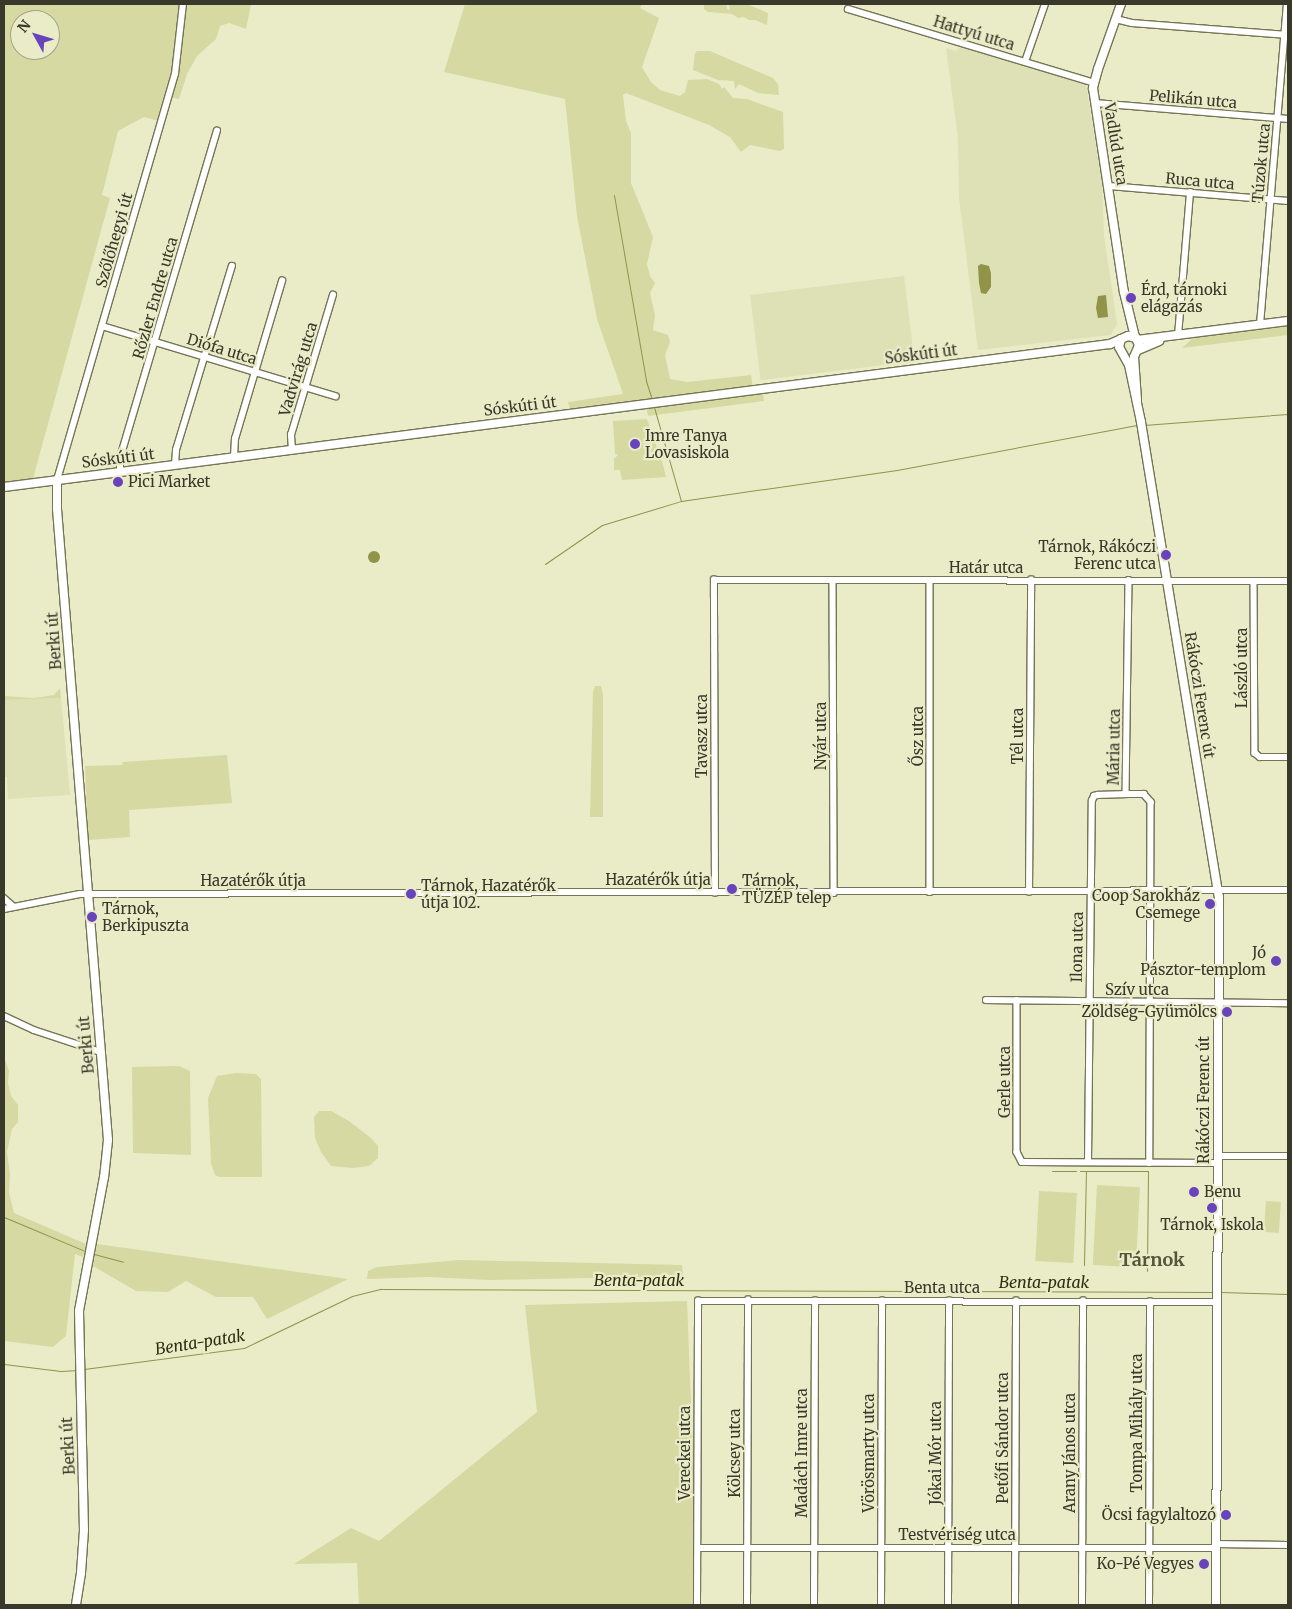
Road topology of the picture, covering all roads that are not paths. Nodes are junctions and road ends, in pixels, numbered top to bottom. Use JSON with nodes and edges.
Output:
{"nodes":[{"id":1,"x":183,"y":4,"type":"edge"},
{"id":2,"x":1045,"y":4,"type":"edge"},
{"id":3,"x":1122,"y":4,"type":"edge"},
{"id":4,"x":1287,"y":4,"type":"edge"},
{"id":5,"x":848,"y":9,"type":"dead end"},
{"id":6,"x":1116,"y":20,"type":"junction"},
{"id":7,"x":1287,"y":35,"type":"edge"},
{"id":8,"x":1025,"y":62,"type":"junction"},
{"id":9,"x":1094,"y":83,"type":"junction"},
{"id":10,"x":1095,"y":103,"type":"junction"},
{"id":11,"x":1277,"y":118,"type":"junction"},
{"id":12,"x":1288,"y":119,"type":"edge"},
{"id":13,"x":217,"y":131,"type":"dead end"},
{"id":14,"x":1109,"y":186,"type":"junction"},
{"id":15,"x":1190,"y":193,"type":"junction"},
{"id":16,"x":1270,"y":199,"type":"junction"},
{"id":17,"x":1288,"y":201,"type":"edge"},
{"id":18,"x":232,"y":266,"type":"dead end"},
{"id":19,"x":282,"y":281,"type":"dead end"},
{"id":20,"x":1124,"y":292,"type":"junction"},
{"id":21,"x":333,"y":295,"type":"dead end"},
{"id":22,"x":1288,"y":321,"type":"edge"},
{"id":23,"x":1260,"y":324,"type":"junction"},
{"id":24,"x":102,"y":326,"type":"junction"},
{"id":25,"x":1178,"y":336,"type":"junction"},
{"id":26,"x":1123,"y":338,"type":"junction"},
{"id":27,"x":1136,"y":339,"type":"junction"},
{"id":28,"x":155,"y":342,"type":"junction"},
{"id":29,"x":1136,"y":352,"type":"junction"},
{"id":30,"x":1039,"y":353,"type":"junction"},
{"id":31,"x":1123,"y":353,"type":"junction"},
{"id":32,"x":206,"y":357,"type":"junction"},
{"id":33,"x":255,"y":372,"type":"junction"},
{"id":34,"x":306,"y":387,"type":"junction"},
{"id":35,"x":336,"y":396,"type":"dead end"},
{"id":36,"x":1137,"y":400,"type":"junction"},
{"id":37,"x":292,"y":450,"type":"junction"},
{"id":38,"x":234,"y":457,"type":"junction"},
{"id":39,"x":175,"y":465,"type":"junction"},
{"id":40,"x":120,"y":472,"type":"junction"},
{"id":41,"x":57,"y":480,"type":"junction"},
{"id":42,"x":4,"y":487,"type":"edge"},
{"id":43,"x":714,"y":580,"type":"joint"},
{"id":44,"x":833,"y":580,"type":"junction"},
{"id":45,"x":1031,"y":580,"type":"junction"},
{"id":46,"x":1128,"y":580,"type":"junction"},
{"id":47,"x":1167,"y":580,"type":"junction"},
{"id":48,"x":930,"y":581,"type":"junction"},
{"id":49,"x":1254,"y":581,"type":"junction"},
{"id":50,"x":1288,"y":581,"type":"edge"},
{"id":51,"x":1288,"y":757,"type":"edge"},
{"id":52,"x":1126,"y":794,"type":"junction"},
{"id":53,"x":1288,"y":890,"type":"edge"},
{"id":54,"x":1218,"y":891,"type":"junction"},
{"id":55,"x":930,"y":892,"type":"junction"},
{"id":56,"x":1029,"y":892,"type":"junction"},
{"id":57,"x":1090,"y":892,"type":"junction"},
{"id":58,"x":1151,"y":892,"type":"junction"},
{"id":59,"x":715,"y":893,"type":"junction"},
{"id":60,"x":834,"y":893,"type":"junction"},
{"id":61,"x":88,"y":894,"type":"junction"},
{"id":62,"x":4,"y":898,"type":"edge"},
{"id":63,"x":13,"y":906,"type":"junction"},
{"id":64,"x":4,"y":909,"type":"edge"},
{"id":65,"x":986,"y":1000,"type":"dead end"},
{"id":66,"x":1017,"y":1000,"type":"junction"},
{"id":67,"x":1089,"y":1002,"type":"junction"},
{"id":68,"x":1151,"y":1002,"type":"junction"},
{"id":69,"x":1218,"y":1003,"type":"junction"},
{"id":70,"x":1288,"y":1003,"type":"edge"},
{"id":71,"x":4,"y":1016,"type":"edge"},
{"id":72,"x":101,"y":1052,"type":"junction"},
{"id":73,"x":1288,"y":1156,"type":"edge"},
{"id":74,"x":1218,"y":1159,"type":"junction"},
{"id":75,"x":1088,"y":1162,"type":"junction"},
{"id":76,"x":1150,"y":1163,"type":"junction"},
{"id":77,"x":748,"y":1300,"type":"junction"},
{"id":78,"x":698,"y":1301,"type":"joint"},
{"id":79,"x":815,"y":1301,"type":"junction"},
{"id":80,"x":882,"y":1301,"type":"junction"},
{"id":81,"x":949,"y":1301,"type":"junction"},
{"id":82,"x":1016,"y":1301,"type":"junction"},
{"id":83,"x":1083,"y":1301,"type":"junction"},
{"id":84,"x":1150,"y":1302,"type":"junction"},
{"id":85,"x":1217,"y":1302,"type":"junction"},
{"id":86,"x":1288,"y":1545,"type":"edge"},
{"id":87,"x":1216,"y":1546,"type":"junction"},
{"id":88,"x":748,"y":1547,"type":"junction"},
{"id":89,"x":698,"y":1548,"type":"junction"},
{"id":90,"x":814,"y":1548,"type":"junction"},
{"id":91,"x":882,"y":1548,"type":"junction"},
{"id":92,"x":948,"y":1548,"type":"junction"},
{"id":93,"x":1015,"y":1548,"type":"junction"},
{"id":94,"x":1082,"y":1548,"type":"junction"},
{"id":95,"x":1149,"y":1548,"type":"junction"},
{"id":96,"x":76,"y":1605,"type":"edge"},
{"id":97,"x":697,"y":1605,"type":"edge"},
{"id":98,"x":747,"y":1605,"type":"edge"},
{"id":99,"x":814,"y":1605,"type":"edge"},
{"id":100,"x":882,"y":1605,"type":"edge"},
{"id":101,"x":948,"y":1605,"type":"edge"},
{"id":102,"x":1015,"y":1605,"type":"edge"},
{"id":103,"x":1082,"y":1605,"type":"edge"},
{"id":104,"x":1149,"y":1605,"type":"edge"},
{"id":105,"x":1216,"y":1605,"type":"edge"}],
"edges":[{"from":1,"to":24,"type":"street","name":"Szőlőhegyi út"},
{"from":2,"to":8,"type":"street"},
{"from":3,"to":6,"type":"street","name":"Vadlúd utca"},
{"from":4,"to":7,"type":"street","name":"Túzok utca"},
{"from":5,"to":8,"type":"street","name":"Hattyú utca"},
{"from":6,"to":7,"type":"street"},
{"from":6,"to":9,"type":"street","name":"Vadlúd utca"},
{"from":7,"to":11,"type":"street","name":"Túzok utca"},
{"from":8,"to":9,"type":"street","name":"Hattyú utca"},
{"from":9,"to":10,"type":"street","name":"Vadlúd utca"},
{"from":10,"to":11,"type":"street","name":"Pelikán utca"},
{"from":10,"to":14,"type":"street","name":"Vadlúd utca"},
{"from":11,"to":12,"type":"street","name":"Pelikán utca"},
{"from":11,"to":16,"type":"street","name":"Túzok utca"},
{"from":13,"to":28,"type":"street","name":"Rőzler Endre utca"},
{"from":14,"to":15,"type":"street","name":"Ruca utca"},
{"from":14,"to":20,"type":"street","name":"Vadlúd utca"},
{"from":15,"to":16,"type":"street","name":"Ruca utca"},
{"from":15,"to":25,"type":"street"},
{"from":16,"to":17,"type":"street","name":"Ruca utca"},
{"from":16,"to":23,"type":"street","name":"Túzok utca"},
{"from":18,"to":32,"type":"street"},
{"from":19,"to":33,"type":"street"},
{"from":20,"to":26,"type":"street","name":"Vadlúd utca"},
{"from":20,"to":27,"type":"street","name":"Vadlúd utca"},
{"from":21,"to":34,"type":"street","name":"Vadvirág utca"},
{"from":22,"to":23,"type":"street"},
{"from":23,"to":25,"type":"street"},
{"from":24,"to":28,"type":"street","name":"Diófa utca"},
{"from":24,"to":41,"type":"street","name":"Szőlőhegyi út"},
{"from":25,"to":27,"type":"street","name":"Sóskúti út"},
{"from":25,"to":29,"type":"street","name":"Sóskúti út"},
{"from":26,"to":27,"type":"street","name":"Sóskúti út"},
{"from":26,"to":30,"type":"street","name":"Sóskúti út"},
{"from":26,"to":31,"type":"street","name":"Vadlúd utca"},
{"from":27,"to":29,"type":"street","name":"Vadlúd utca"},
{"from":28,"to":32,"type":"street","name":"Diófa utca"},
{"from":28,"to":40,"type":"street","name":"Rőzler Endre utca"},
{"from":29,"to":31,"type":"street","name":"Sóskúti út"},
{"from":29,"to":36,"type":"street","name":"Vadlúd utca"},
{"from":30,"to":31,"type":"street","name":"Sóskúti út"},
{"from":30,"to":37,"type":"street","name":"Sóskúti út"},
{"from":31,"to":36,"type":"street","name":"Vadlúd utca"},
{"from":32,"to":33,"type":"street","name":"Diófa utca"},
{"from":32,"to":39,"type":"street"},
{"from":33,"to":34,"type":"street","name":"Diófa utca"},
{"from":33,"to":38,"type":"street"},
{"from":34,"to":35,"type":"street","name":"Diófa utca"},
{"from":34,"to":37,"type":"street","name":"Vadvirág utca"},
{"from":36,"to":47,"type":"street","name":"Rákóczi Ferenc út"},
{"from":37,"to":38,"type":"street","name":"Sóskúti út"},
{"from":38,"to":39,"type":"street","name":"Sóskúti út"},
{"from":39,"to":40,"type":"street","name":"Sóskúti út"},
{"from":40,"to":41,"type":"street","name":"Sóskúti út"},
{"from":41,"to":42,"type":"street","name":"Sóskúti út"},
{"from":41,"to":61,"type":"street","name":"Berki út"},
{"from":43,"to":44,"type":"street","name":"Határ utca"},
{"from":43,"to":59,"type":"street","name":"Tavasz utca"},
{"from":44,"to":48,"type":"street","name":"Határ utca"},
{"from":44,"to":60,"type":"street","name":"Nyár utca"},
{"from":45,"to":46,"type":"street","name":"Határ utca"},
{"from":45,"to":48,"type":"street","name":"Határ utca"},
{"from":45,"to":56,"type":"street","name":"Tél utca"},
{"from":46,"to":47,"type":"street","name":"Határ utca"},
{"from":46,"to":52,"type":"street","name":"Mária utca"},
{"from":47,"to":49,"type":"street","name":"Határ utca"},
{"from":47,"to":54,"type":"street","name":"Rákóczi Ferenc út"},
{"from":48,"to":55,"type":"street","name":"Ősz utca"},
{"from":49,"to":50,"type":"street","name":"Határ utca"},
{"from":49,"to":51,"type":"street","name":"László utca"},
{"from":52,"to":57,"type":"street","name":"Ilona utca"},
{"from":52,"to":58,"type":"street","name":"Mária utca"},
{"from":53,"to":54,"type":"street","name":"Hazatérők útja"},
{"from":54,"to":58,"type":"street","name":"Hazatérők útja"},
{"from":54,"to":69,"type":"street","name":"Rákóczi Ferenc út"},
{"from":55,"to":56,"type":"street","name":"Hazatérők útja"},
{"from":55,"to":60,"type":"street","name":"Hazatérők útja"},
{"from":56,"to":57,"type":"street","name":"Hazatérők útja"},
{"from":57,"to":58,"type":"street","name":"Hazatérők útja"},
{"from":57,"to":67,"type":"street","name":"Ilona utca"},
{"from":58,"to":68,"type":"street","name":"Mária utca"},
{"from":59,"to":60,"type":"street","name":"Hazatérők útja"},
{"from":59,"to":61,"type":"street","name":"Hazatérők útja"},
{"from":61,"to":63,"type":"street","name":"Hazatérők útja"},
{"from":61,"to":72,"type":"street","name":"Berki út"},
{"from":62,"to":63,"type":"street"},
{"from":63,"to":64,"type":"street","name":"Hazatérők útja"},
{"from":65,"to":66,"type":"street","name":"Szív utca"},
{"from":66,"to":67,"type":"street","name":"Szív utca"},
{"from":66,"to":75,"type":"street","name":"Gerle utca"},
{"from":67,"to":68,"type":"street","name":"Szív utca"},
{"from":67,"to":75,"type":"street","name":"Ilona utca"},
{"from":68,"to":69,"type":"street","name":"Szív utca"},
{"from":68,"to":76,"type":"street","name":"Mária utca"},
{"from":69,"to":70,"type":"street","name":"Szív utca"},
{"from":69,"to":74,"type":"street","name":"Rákóczi Ferenc út"},
{"from":71,"to":72,"type":"street"},
{"from":72,"to":96,"type":"street","name":"Berki út"},
{"from":73,"to":74,"type":"street"},
{"from":74,"to":76,"type":"street"},
{"from":74,"to":85,"type":"street","name":"Rákóczi Ferenc út"},
{"from":75,"to":76,"type":"street"},
{"from":77,"to":78,"type":"street","name":"Benta utca"},
{"from":77,"to":79,"type":"street","name":"Benta utca"},
{"from":77,"to":88,"type":"street","name":"Kölcsey utca"},
{"from":78,"to":89,"type":"street","name":"Vereckei utca"},
{"from":79,"to":80,"type":"street","name":"Benta utca"},
{"from":79,"to":90,"type":"street","name":"Madách Imre utca"},
{"from":80,"to":81,"type":"street","name":"Benta utca"},
{"from":80,"to":91,"type":"street","name":"Vörösmarty utca"},
{"from":81,"to":82,"type":"street","name":"Benta utca"},
{"from":81,"to":92,"type":"street","name":"Jókai Mór utca"},
{"from":82,"to":83,"type":"street","name":"Benta utca"},
{"from":82,"to":93,"type":"street","name":"Petőfi Sándor utca"},
{"from":83,"to":84,"type":"street","name":"Benta utca"},
{"from":83,"to":94,"type":"street","name":"Arany János utca"},
{"from":84,"to":85,"type":"street","name":"Benta utca"},
{"from":84,"to":95,"type":"street","name":"Tompa Mihály utca"},
{"from":85,"to":87,"type":"street","name":"Rákóczi Ferenc út"},
{"from":86,"to":87,"type":"street","name":"Testvériség utca"},
{"from":87,"to":95,"type":"street","name":"Testvériség utca"},
{"from":87,"to":105,"type":"street","name":"Rákóczi Ferenc út"},
{"from":88,"to":89,"type":"street","name":"Testvériség utca"},
{"from":88,"to":90,"type":"street","name":"Testvériség utca"},
{"from":88,"to":98,"type":"street","name":"Kölcsey utca"},
{"from":89,"to":97,"type":"street","name":"Vereckei utca"},
{"from":90,"to":91,"type":"street","name":"Testvériség utca"},
{"from":90,"to":99,"type":"street","name":"Madách Imre utca"},
{"from":91,"to":92,"type":"street","name":"Testvériség utca"},
{"from":91,"to":100,"type":"street","name":"Vörösmarty utca"},
{"from":92,"to":93,"type":"street","name":"Testvériség utca"},
{"from":92,"to":101,"type":"street","name":"Jókai Mór utca"},
{"from":93,"to":94,"type":"street","name":"Testvériség utca"},
{"from":93,"to":102,"type":"street","name":"Petőfi Sándor utca"},
{"from":94,"to":95,"type":"street","name":"Testvériség utca"},
{"from":94,"to":103,"type":"street","name":"Arany János utca"},
{"from":95,"to":104,"type":"street","name":"Tompa Mihály utca"}]}
